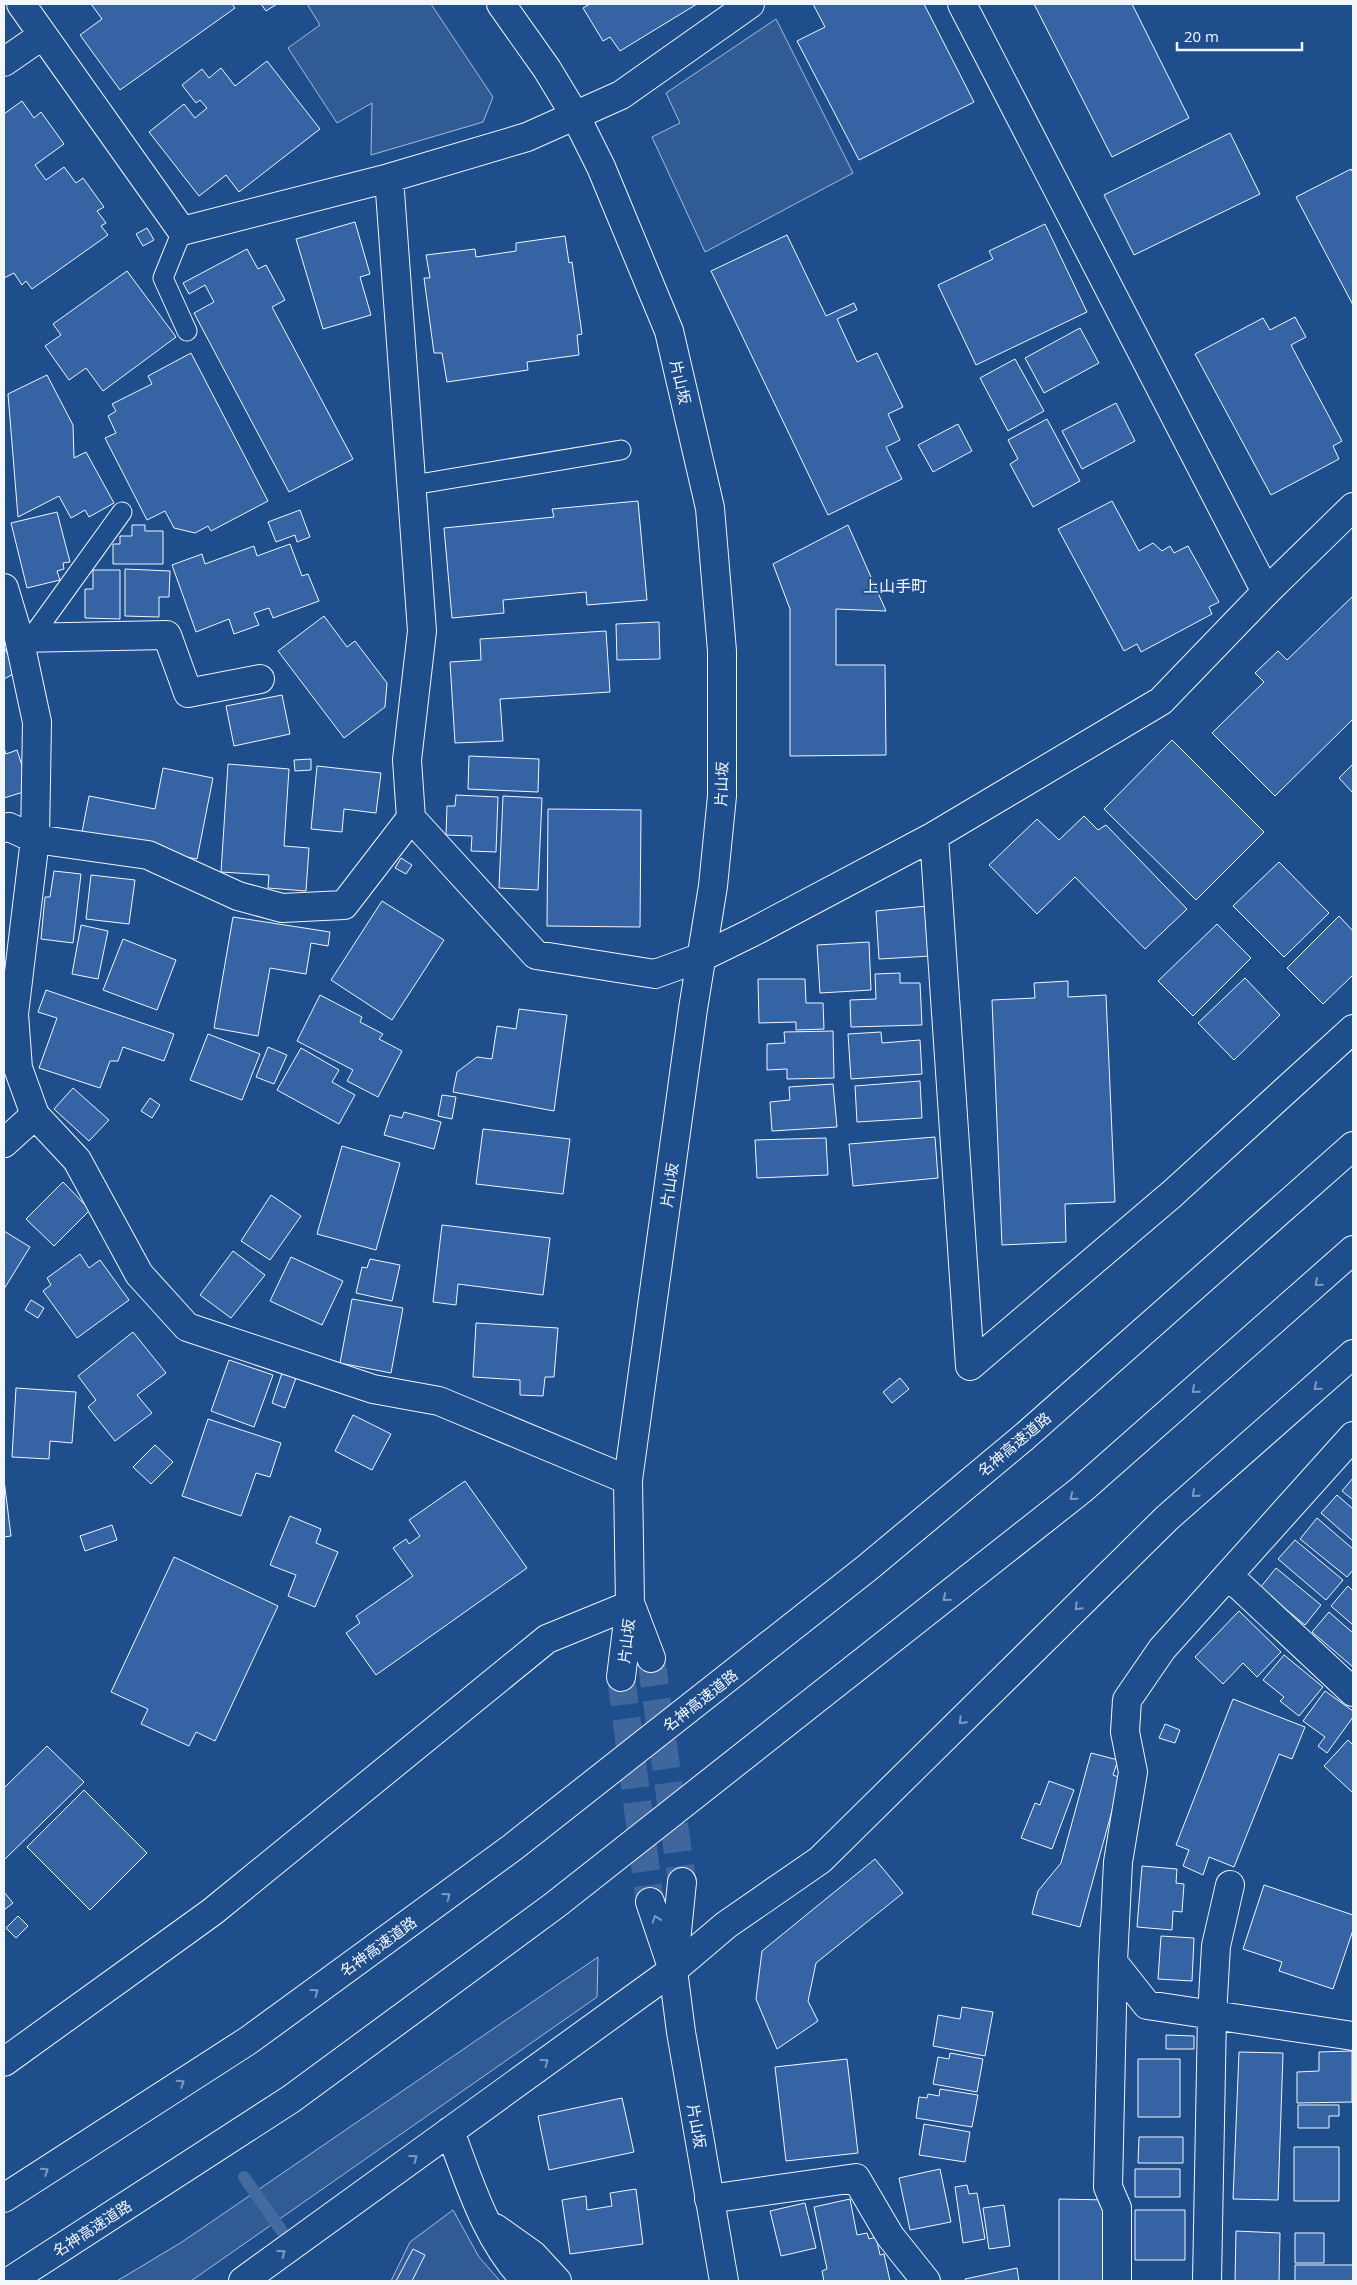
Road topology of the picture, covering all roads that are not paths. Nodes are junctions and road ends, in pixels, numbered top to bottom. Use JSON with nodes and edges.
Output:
{"nodes":[{"id":1,"x":21,"y":4,"type":"edge"},
{"id":2,"x":501,"y":4,"type":"edge"},
{"id":3,"x":750,"y":4,"type":"edge"},
{"id":4,"x":962,"y":4,"type":"edge"},
{"id":5,"x":43,"y":34,"type":"junction"},
{"id":6,"x":4,"y":62,"type":"edge"},
{"id":7,"x":576,"y":117,"type":"junction"},
{"id":8,"x":388,"y":178,"type":"junction"},
{"id":9,"x":182,"y":231,"type":"junction"},
{"id":10,"x":187,"y":331,"type":"dead end"},
{"id":11,"x":621,"y":450,"type":"dead end"},
{"id":12,"x":413,"y":485,"type":"junction"},
{"id":13,"x":1353,"y":507,"type":"edge"},
{"id":14,"x":122,"y":512,"type":"dead end"},
{"id":15,"x":4,"y":588,"type":"edge"},
{"id":16,"x":1266,"y":592,"type":"junction"},
{"id":17,"x":25,"y":638,"type":"junction"},
{"id":18,"x":260,"y":679,"type":"dead end"},
{"id":19,"x":412,"y":818,"type":"junction"},
{"id":20,"x":4,"y":828,"type":"edge"},
{"id":21,"x":934,"y":836,"type":"junction"},
{"id":22,"x":35,"y":839,"type":"junction"},
{"id":23,"x":702,"y":957,"type":"junction"},
{"id":24,"x":1353,"y":1029,"type":"edge"},
{"id":25,"x":35,"y":1115,"type":"junction"},
{"id":26,"x":4,"y":1143,"type":"edge"},
{"id":27,"x":1353,"y":1146,"type":"edge"},
{"id":28,"x":1353,"y":1250,"type":"edge"},
{"id":29,"x":1353,"y":1354,"type":"edge"},
{"id":30,"x":1353,"y":1436,"type":"edge"},
{"id":31,"x":628,"y":1480,"type":"junction"},
{"id":32,"x":1229,"y":1576,"type":"junction"},
{"id":33,"x":630,"y":1604,"type":"junction"},
{"id":34,"x":651,"y":1658,"type":"tunnel mouth"},
{"id":35,"x":621,"y":1678,"type":"tunnel mouth"},
{"id":36,"x":1353,"y":1692,"type":"edge"},
{"id":37,"x":682,"y":1882,"type":"tunnel mouth"},
{"id":38,"x":1230,"y":1885,"type":"dead end"},
{"id":39,"x":650,"y":1902,"type":"tunnel mouth"},
{"id":40,"x":1113,"y":1962,"type":"junction"},
{"id":41,"x":673,"y":1970,"type":"junction"},
{"id":42,"x":1212,"y":2015,"type":"junction"},
{"id":43,"x":1353,"y":2036,"type":"edge"},
{"id":44,"x":4,"y":2062,"type":"edge"},
{"id":45,"x":450,"y":2131,"type":"junction"},
{"id":46,"x":4,"y":2198,"type":"edge"},
{"id":47,"x":709,"y":2199,"type":"junction"},
{"id":48,"x":483,"y":2220,"type":"junction"},
{"id":49,"x":10,"y":2281,"type":"edge"},
{"id":50,"x":242,"y":2281,"type":"edge"},
{"id":51,"x":526,"y":2281,"type":"edge"},
{"id":52,"x":557,"y":2281,"type":"edge"},
{"id":53,"x":724,"y":2281,"type":"edge"},
{"id":54,"x":926,"y":2281,"type":"edge"},
{"id":55,"x":1117,"y":2281,"type":"edge"},
{"id":56,"x":1207,"y":2281,"type":"edge"}],
"edges":[{"from":1,"to":5,"type":"main road"},
{"from":2,"to":7,"type":"main road","name":"片山坂"},
{"from":3,"to":7,"type":"main road"},
{"from":4,"to":16,"type":"main road"},
{"from":5,"to":6,"type":"main road"},
{"from":5,"to":9,"type":"main road"},
{"from":7,"to":8,"type":"main road"},
{"from":7,"to":23,"type":"main road","name":"片山坂"},
{"from":8,"to":9,"type":"main road"},
{"from":8,"to":12,"type":"main road"},
{"from":9,"to":10,"type":"lane"},
{"from":11,"to":12,"type":"lane"},
{"from":12,"to":19,"type":"main road"},
{"from":13,"to":16,"type":"main road"},
{"from":14,"to":17,"type":"lane"},
{"from":15,"to":17,"type":"main road"},
{"from":16,"to":21,"type":"main road"},
{"from":17,"to":18,"type":"main road"},
{"from":17,"to":22,"type":"main road"},
{"from":19,"to":22,"type":"main road"},
{"from":19,"to":23,"type":"main road"},
{"from":20,"to":22,"type":"main road"},
{"from":21,"to":23,"type":"main road"},
{"from":21,"to":24,"type":"main road"},
{"from":22,"to":25,"type":"main road"},
{"from":23,"to":31,"type":"main road","name":"片山坂"},
{"from":25,"to":26,"type":"main road"},
{"from":25,"to":31,"type":"main road"},
{"from":46,"to":27,"type":"main road","name":"名神高速道路","one_way":true},
{"from":28,"to":49,"type":"main road","name":"名神高速道路","one_way":true},
{"from":29,"to":41,"type":"main road","one_way":true},
{"from":30,"to":32,"type":"main road"},
{"from":31,"to":33,"type":"main road","name":"片山坂"},
{"from":32,"to":36,"type":"main road"},
{"from":32,"to":40,"type":"main road"},
{"from":33,"to":34,"type":"main road","name":"片山坂"},
{"from":33,"to":35,"type":"main road","name":"片山坂"},
{"from":33,"to":44,"type":"main road"},
{"from":37,"to":41,"type":"main road","name":"片山坂"},
{"from":38,"to":42,"type":"main road"},
{"from":41,"to":39,"type":"main road","name":"片山坂","one_way":true},
{"from":40,"to":42,"type":"main road"},
{"from":40,"to":55,"type":"main road"},
{"from":45,"to":41,"type":"main road","one_way":true},
{"from":41,"to":47,"type":"main road","name":"片山坂"},
{"from":42,"to":43,"type":"main road"},
{"from":42,"to":56,"type":"main road"},
{"from":45,"to":48,"type":"main road"},
{"from":50,"to":45,"type":"main road","one_way":true},
{"from":47,"to":53,"type":"main road","name":"片山坂"},
{"from":47,"to":54,"type":"main road"},
{"from":48,"to":51,"type":"main road"},
{"from":48,"to":52,"type":"main road"}]}
